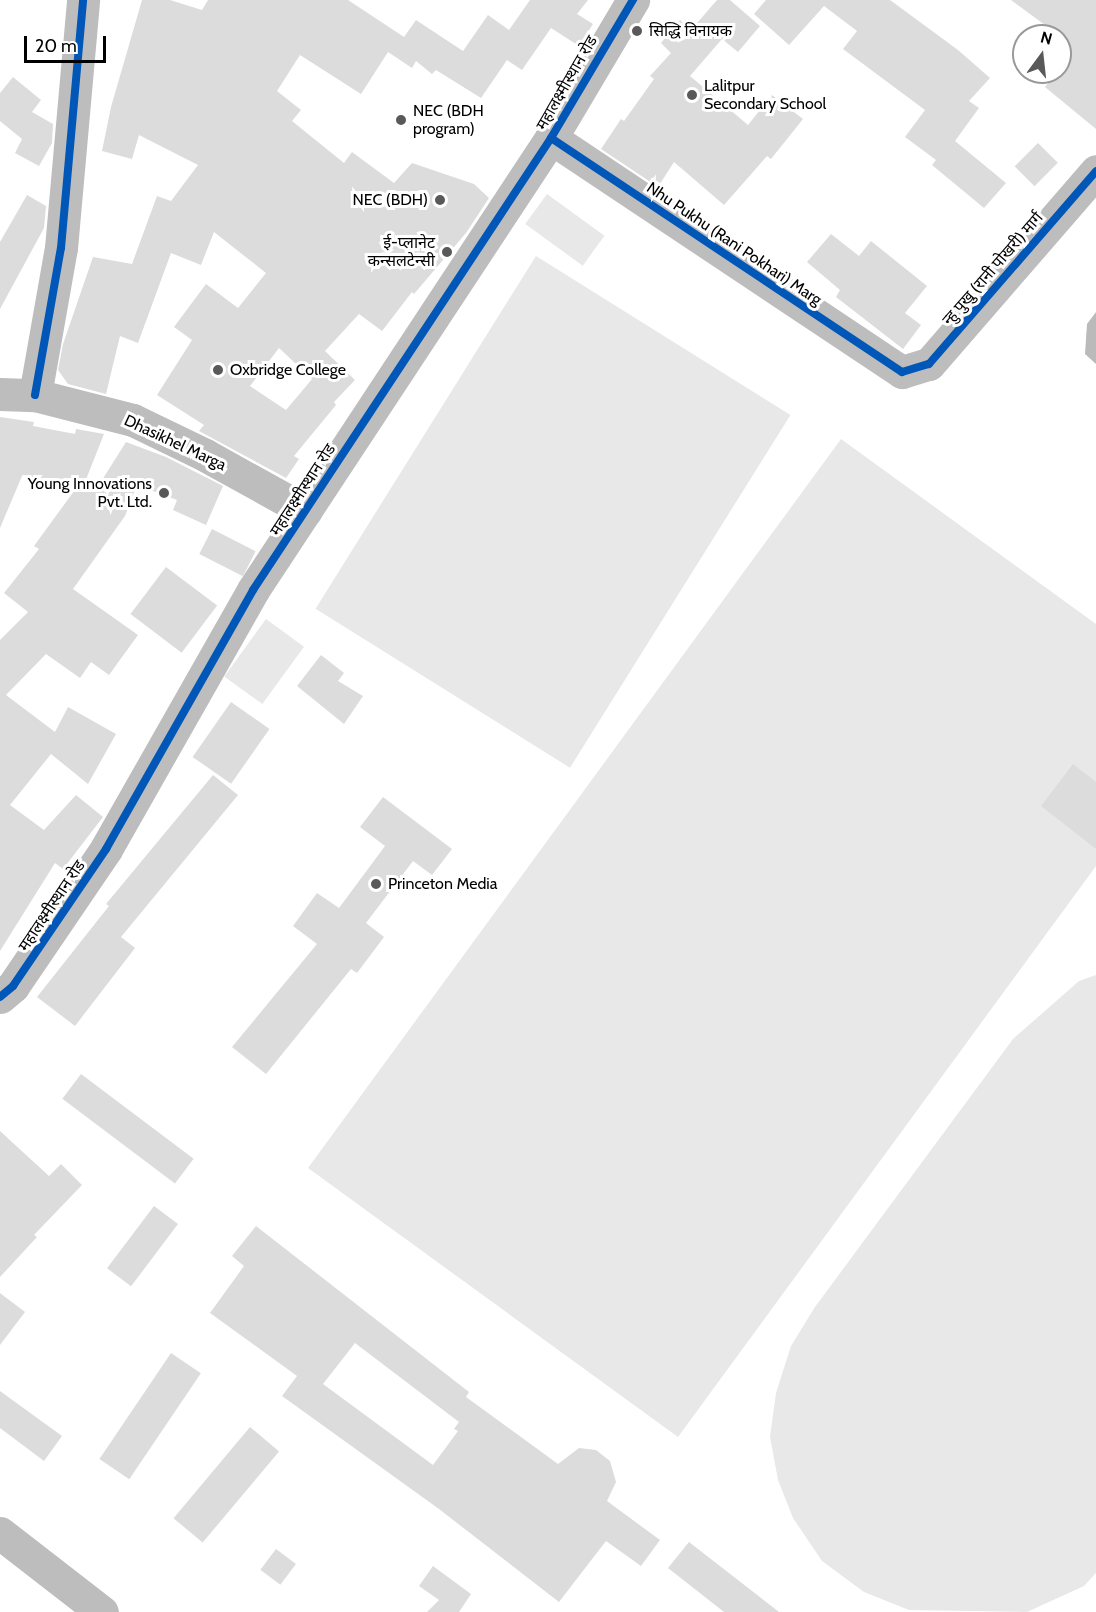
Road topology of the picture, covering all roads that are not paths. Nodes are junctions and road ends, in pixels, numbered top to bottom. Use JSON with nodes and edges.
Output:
{"nodes":[{"id":1,"x":83,"y":0,"type":"edge"},
{"id":2,"x":633,"y":0,"type":"edge"},
{"id":3,"x":551,"y":138,"type":"junction"},
{"id":4,"x":1096,"y":171,"type":"edge"},
{"id":5,"x":902,"y":372,"type":"joint"},
{"id":6,"x":0,"y":394,"type":"edge"},
{"id":7,"x":34,"y":395,"type":"junction"},
{"id":8,"x":306,"y":511,"type":"junction"},
{"id":9,"x":0,"y":997,"type":"edge"},
{"id":10,"x":1,"y":1537,"type":"edge"},
{"id":11,"x":102,"y":1612,"type":"edge"}],
"edges":[{"from":1,"to":7,"type":"street"},
{"from":2,"to":3,"type":"street","name":"महालक्ष्मीस्थान रोड"},
{"from":3,"to":5,"type":"street","name":"Nhu Pukhu (Rani Pokhari) Marg"},
{"from":3,"to":8,"type":"street","name":"महालक्ष्मीस्थान रोड"},
{"from":4,"to":5,"type":"street","name":"न्हु पुखु (रानी पोखरी) मार्ग"},
{"from":6,"to":7,"type":"street","name":"Dhasikhel Marga"},
{"from":7,"to":8,"type":"street","name":"Dhasikhel Marga"},
{"from":8,"to":9,"type":"street","name":"महालक्ष्मीस्थान रोड"},
{"from":10,"to":11,"type":"street"}]}
